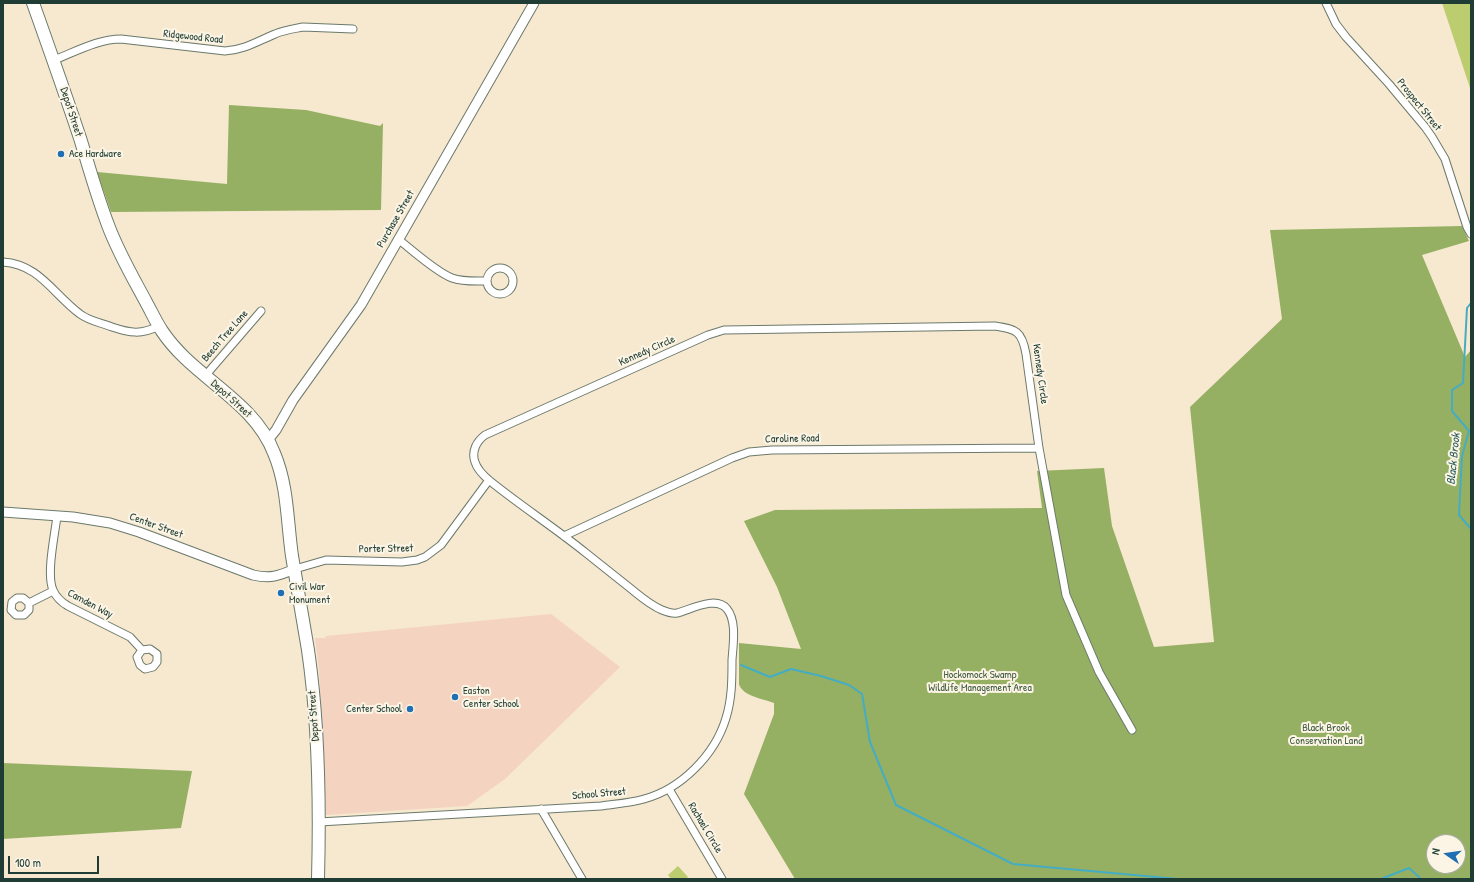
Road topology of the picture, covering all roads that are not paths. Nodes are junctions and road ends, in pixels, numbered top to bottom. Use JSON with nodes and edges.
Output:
{"nodes":[{"id":1,"x":33,"y":3,"type":"edge"},
{"id":2,"x":534,"y":3,"type":"edge"},
{"id":3,"x":1326,"y":3,"type":"edge"},
{"id":4,"x":353,"y":29,"type":"dead end"},
{"id":5,"x":54,"y":60,"type":"junction"},
{"id":6,"x":1471,"y":234,"type":"edge"},
{"id":7,"x":398,"y":240,"type":"junction"},
{"id":8,"x":3,"y":262,"type":"edge"},
{"id":9,"x":487,"y":280,"type":"dead end"},
{"id":10,"x":261,"y":311,"type":"dead end"},
{"id":11,"x":159,"y":326,"type":"junction"},
{"id":12,"x":205,"y":376,"type":"junction"},
{"id":13,"x":268,"y":440,"type":"junction"},
{"id":14,"x":1039,"y":448,"type":"junction"},
{"id":15,"x":489,"y":480,"type":"junction"},
{"id":16,"x":3,"y":512,"type":"edge"},
{"id":17,"x":57,"y":516,"type":"junction"},
{"id":18,"x":564,"y":536,"type":"junction"},
{"id":19,"x":295,"y":569,"type":"junction"},
{"id":20,"x":53,"y":591,"type":"junction"},
{"id":21,"x":29,"y":603,"type":"dead end"},
{"id":22,"x":723,"y":605,"type":"joint"},
{"id":23,"x":142,"y":650,"type":"dead end"},
{"id":24,"x":1132,"y":730,"type":"dead end"},
{"id":25,"x":669,"y":789,"type":"junction"},
{"id":26,"x":541,"y":809,"type":"junction"},
{"id":27,"x":319,"y":822,"type":"junction"},
{"id":28,"x":318,"y":879,"type":"edge"},
{"id":29,"x":582,"y":879,"type":"edge"},
{"id":30,"x":722,"y":879,"type":"edge"}],
"edges":[{"from":1,"to":5,"type":"highway","name":"Depot Street"},
{"from":2,"to":7,"type":"street","name":"Purchase Street"},
{"from":3,"to":6,"type":"street","name":"Prospect Street"},
{"from":4,"to":5,"type":"street","name":"Ridgewood Road"},
{"from":5,"to":11,"type":"highway","name":"Depot Street"},
{"from":7,"to":9,"type":"street"},
{"from":7,"to":13,"type":"street","name":"Purchase Street"},
{"from":8,"to":11,"type":"street"},
{"from":10,"to":12,"type":"street","name":"Beech Tree Lane"},
{"from":11,"to":12,"type":"highway","name":"Depot Street"},
{"from":12,"to":13,"type":"highway","name":"Depot Street"},
{"from":13,"to":19,"type":"highway","name":"Depot Street"},
{"from":14,"to":15,"type":"street","name":"Kennedy Circle"},
{"from":14,"to":18,"type":"street","name":"Caroline Road"},
{"from":14,"to":24,"type":"street","name":"Kennedy Circle"},
{"from":15,"to":18,"type":"street","name":"Kennedy Circle"},
{"from":15,"to":19,"type":"street","name":"Porter Street"},
{"from":16,"to":17,"type":"street","name":"Center Street"},
{"from":17,"to":19,"type":"street","name":"Center Street"},
{"from":17,"to":20,"type":"street","name":"Camden Way"},
{"from":18,"to":22,"type":"street","name":"Kennedy Circle"},
{"from":19,"to":27,"type":"highway","name":"Depot Street"},
{"from":20,"to":21,"type":"street"},
{"from":20,"to":23,"type":"street","name":"Camden Way"},
{"from":22,"to":25,"type":"street","name":"School Street"},
{"from":25,"to":26,"type":"street","name":"School Street"},
{"from":25,"to":30,"type":"street","name":"Rachael Circle"},
{"from":26,"to":27,"type":"street","name":"School Street"},
{"from":26,"to":29,"type":"street"},
{"from":27,"to":28,"type":"highway","name":"Depot Street"}]}
